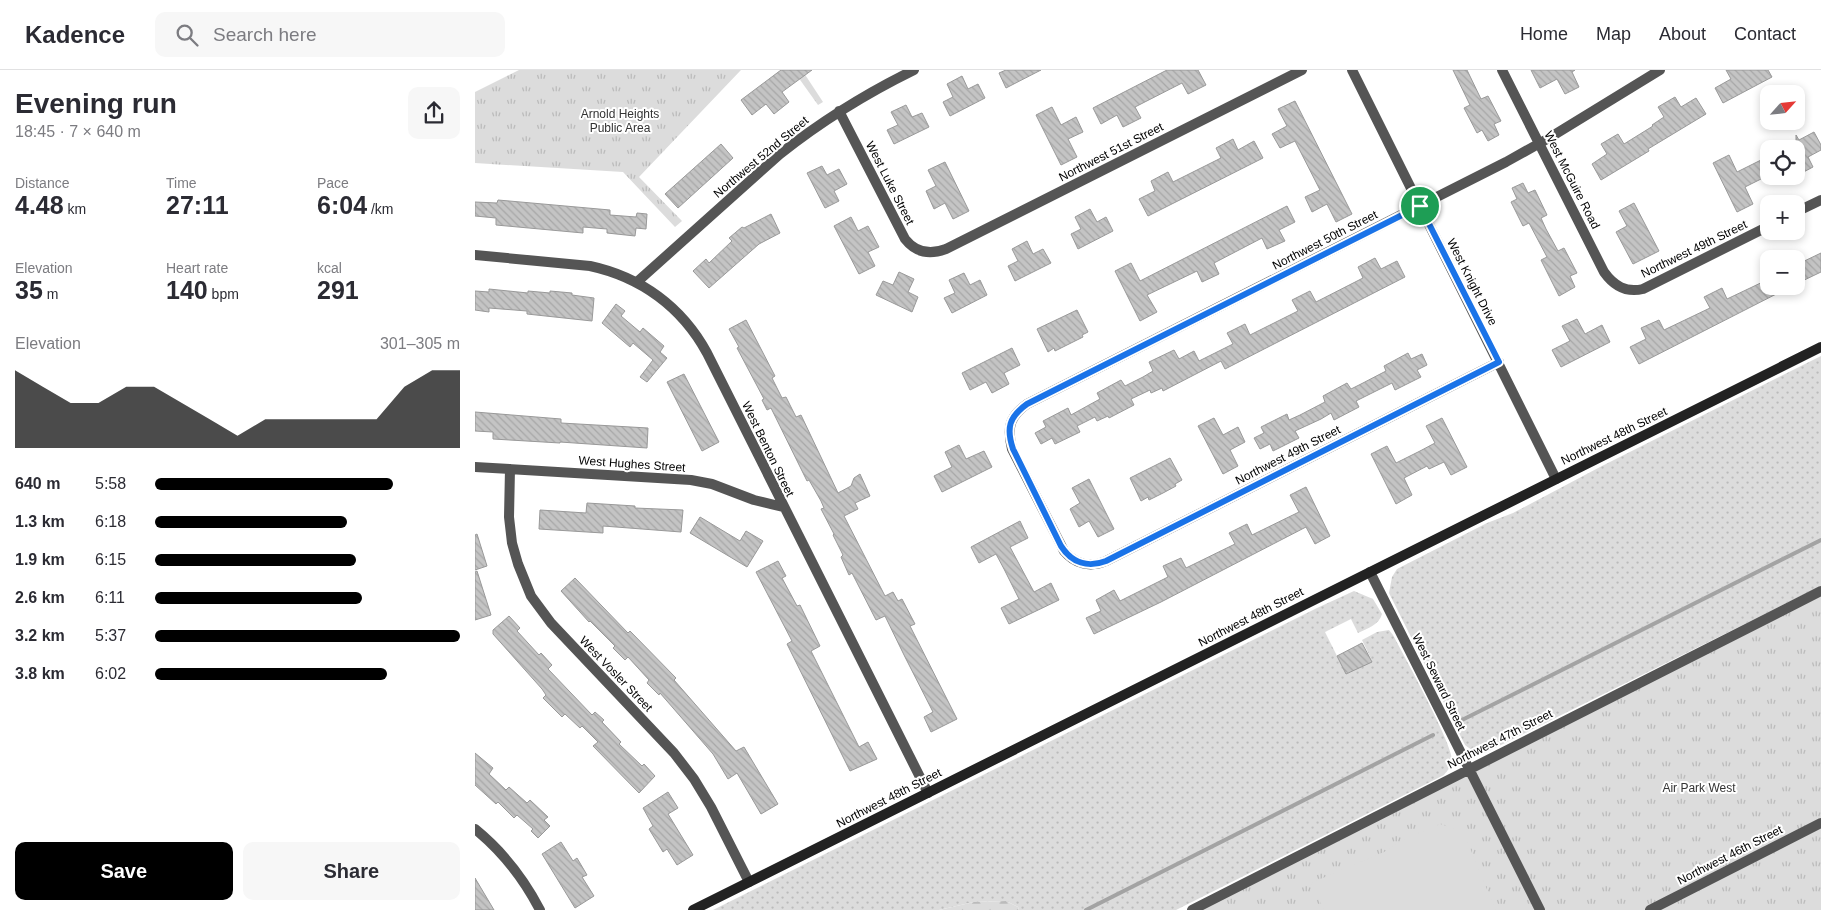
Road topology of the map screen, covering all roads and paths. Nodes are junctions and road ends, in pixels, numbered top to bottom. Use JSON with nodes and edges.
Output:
{"nodes":[{"id":1,"x":914,"y":70,"type":"edge"},
{"id":2,"x":1302,"y":70,"type":"edge"},
{"id":3,"x":1352,"y":70,"type":"edge"},
{"id":4,"x":1502,"y":70,"type":"edge"},
{"id":5,"x":1660,"y":70,"type":"edge"},
{"id":6,"x":839,"y":111,"type":"junction"},
{"id":7,"x":1539,"y":144,"type":"junction"},
{"id":8,"x":1821,"y":200,"type":"edge"},
{"id":9,"x":1420,"y":206,"type":"junction"},
{"id":10,"x":1805,"y":208,"type":"edge"},
{"id":11,"x":1760,"y":231,"type":"edge"},
{"id":12,"x":930,"y":253,"type":"joint"},
{"id":13,"x":475,"y":255,"type":"edge"},
{"id":14,"x":637,"y":282,"type":"junction"},
{"id":15,"x":1629,"y":290,"type":"joint"},
{"id":16,"x":1821,"y":347,"type":"edge"},
{"id":17,"x":1499,"y":362,"type":"junction"},
{"id":18,"x":475,"y":467,"type":"edge"},
{"id":19,"x":511,"y":469,"type":"junction"},
{"id":20,"x":1556,"y":479,"type":"junction"},
{"id":21,"x":783,"y":507,"type":"junction"},
{"id":22,"x":1087,"y":564,"type":"joint"},
{"id":23,"x":1370,"y":572,"type":"junction"},
{"id":24,"x":1821,"y":591,"type":"edge"},
{"id":25,"x":1468,"y":769,"type":"junction"},
{"id":26,"x":928,"y":793,"type":"junction"},
{"id":27,"x":1821,"y":823,"type":"edge"},
{"id":28,"x":475,"y":829,"type":"edge"},
{"id":29,"x":749,"y":882,"type":"junction"},
{"id":30,"x":540,"y":910,"type":"edge"},
{"id":31,"x":693,"y":910,"type":"edge"},
{"id":32,"x":1191,"y":910,"type":"edge"},
{"id":33,"x":1540,"y":910,"type":"edge"},
{"id":34,"x":1649,"y":910,"type":"edge"}],
"edges":[{"from":1,"to":6,"type":"street","name":"Northwest 52nd Street"},
{"from":2,"to":12,"type":"street","name":"Northwest 51st Street"},
{"from":3,"to":9,"type":"street","name":"West Knight Drive"},
{"from":4,"to":7,"type":"street","name":"West McGuire Road"},
{"from":5,"to":7,"type":"street","name":"Northwest 50th Street"},
{"from":6,"to":12,"type":"street","name":"West Luke Street"},
{"from":6,"to":14,"type":"street","name":"Northwest 52nd Street"},
{"from":7,"to":9,"type":"street","name":"Northwest 50th Street"},
{"from":7,"to":15,"type":"street","name":"West McGuire Road"},
{"from":8,"to":10,"type":"street"},
{"from":9,"to":17,"type":"street","name":"West Knight Drive"},
{"from":9,"to":22,"type":"street","name":"Northwest 50th Street"},
{"from":11,"to":15,"type":"street","name":"Northwest 49th Street"},
{"from":13,"to":14,"type":"street","name":"West Benton Street"},
{"from":14,"to":21,"type":"street","name":"West Benton Street"},
{"from":16,"to":20,"type":"main road","name":"Northwest 48th Street"},
{"from":17,"to":20,"type":"street","name":"West Knight Drive"},
{"from":17,"to":22,"type":"street","name":"Northwest 49th Street"},
{"from":18,"to":19,"type":"street","name":"West Hughes Street"},
{"from":19,"to":21,"type":"street","name":"West Hughes Street"},
{"from":19,"to":29,"type":"street","name":"West Vosler Street"},
{"from":20,"to":23,"type":"main road","name":"Northwest 48th Street"},
{"from":21,"to":26,"type":"street","name":"West Benton Street"},
{"from":23,"to":25,"type":"street","name":"West Seward Street"},
{"from":23,"to":26,"type":"main road","name":"Northwest 48th Street"},
{"from":24,"to":25,"type":"street","name":"Northwest 47th Street"},
{"from":25,"to":32,"type":"street","name":"Northwest 47th Street"},
{"from":25,"to":33,"type":"street","name":"West Seward Street"},
{"from":26,"to":29,"type":"main road","name":"Northwest 48th Street"},
{"from":27,"to":34,"type":"street","name":"Northwest 46th Street"},
{"from":28,"to":30,"type":"street"},
{"from":29,"to":31,"type":"main road","name":"Northwest 48th Street"}]}
